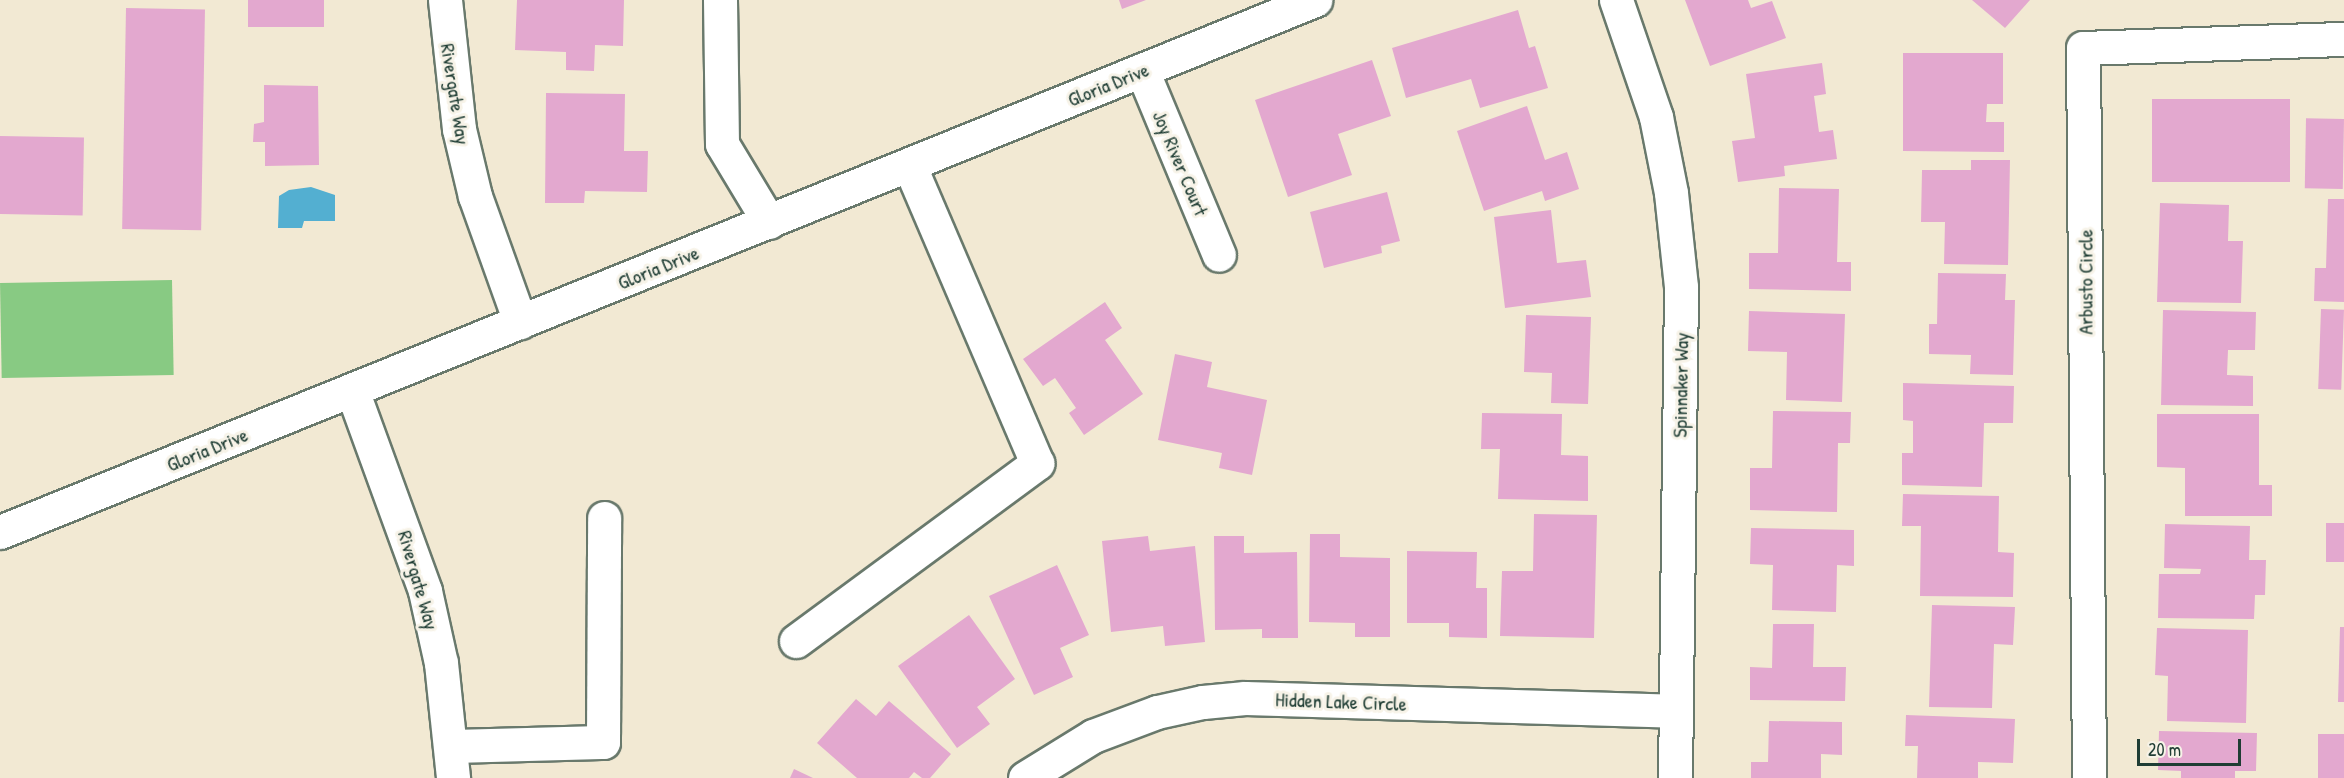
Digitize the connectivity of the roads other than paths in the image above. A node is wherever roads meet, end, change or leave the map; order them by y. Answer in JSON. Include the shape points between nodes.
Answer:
{"nodes":[{"id":1,"x":445,"y":0,"type":"edge"},
{"id":2,"x":720,"y":0,"type":"edge"},
{"id":3,"x":1315,"y":0,"type":"edge"},
{"id":4,"x":1616,"y":0,"type":"edge"},
{"id":5,"x":2344,"y":39,"type":"edge"},
{"id":6,"x":1142,"y":70,"type":"junction"},
{"id":7,"x":909,"y":165,"type":"junction"},
{"id":8,"x":769,"y":222,"type":"junction"},
{"id":9,"x":1219,"y":255,"type":"dead end"},
{"id":10,"x":520,"y":322,"type":"junction"},
{"id":11,"x":352,"y":390,"type":"junction"},
{"id":12,"x":604,"y":518,"type":"dead end"},
{"id":13,"x":0,"y":532,"type":"edge"},
{"id":14,"x":796,"y":641,"type":"dead end"},
{"id":15,"x":1674,"y":711,"type":"junction"},
{"id":16,"x":451,"y":746,"type":"junction"},
{"id":17,"x":453,"y":778,"type":"edge"},
{"id":18,"x":1025,"y":778,"type":"edge"},
{"id":19,"x":1675,"y":778,"type":"edge"},
{"id":20,"x":2089,"y":778,"type":"edge"}],
"edges":[{"from":1,"to":10,"type":"street","name":"Rivergate Way","via":[[459,129],[475,196]]},
{"from":2,"to":8,"type":"street","via":[[722,144]]},
{"from":3,"to":6,"type":"street","name":"Gloria Drive"},
{"from":4,"to":15,"type":"street","name":"Spinnaker Way","via":[[1656,117],[1671,193],[1681,287]]},
{"from":5,"to":20,"type":"street","name":"Arbusto Circle","via":[[2083,48]]},
{"from":6,"to":7,"type":"street","name":"Gloria Drive"},
{"from":6,"to":9,"type":"street","name":"Joy River Court"},
{"from":7,"to":8,"type":"street","name":"Gloria Drive"},
{"from":7,"to":14,"type":"street","via":[[1037,463]]},
{"from":8,"to":10,"type":"street","name":"Gloria Drive"},
{"from":10,"to":11,"type":"street","name":"Gloria Drive"},
{"from":11,"to":13,"type":"street","name":"Gloria Drive"},
{"from":11,"to":16,"type":"street","name":"Rivergate Way","via":[[424,591],[441,663]]},
{"from":12,"to":16,"type":"street","via":[[603,742]]},
{"from":15,"to":18,"type":"street","name":"Hidden Lake Circle","via":[[1245,698],[1203,702],[1157,712],[1093,736]]},
{"from":15,"to":19,"type":"street","name":"Spinnaker Way"},
{"from":16,"to":17,"type":"street","name":"Rivergate Way"}]}
